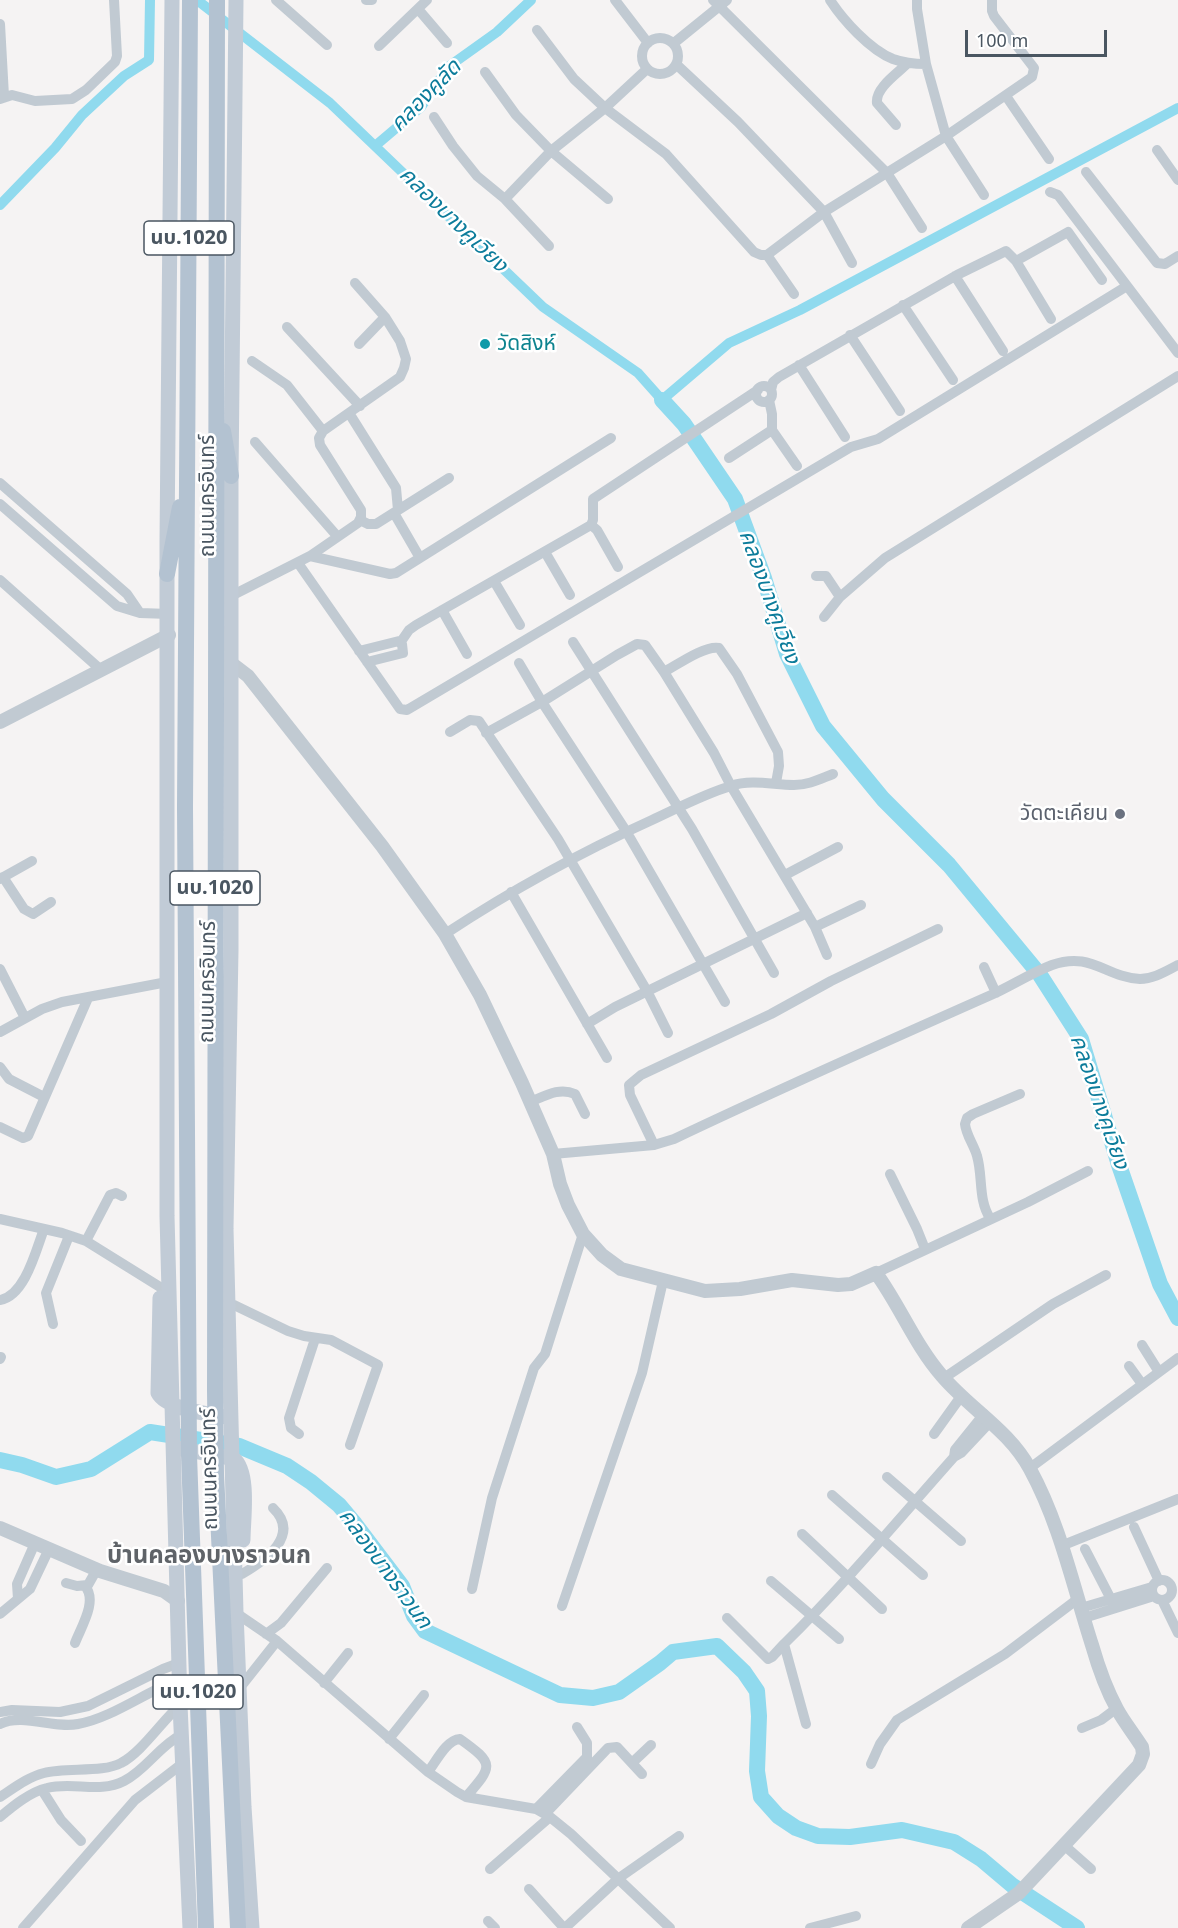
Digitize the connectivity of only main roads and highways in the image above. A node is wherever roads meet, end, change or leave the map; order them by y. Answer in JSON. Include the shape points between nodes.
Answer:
{"nodes":[{"id":1,"x":172,"y":0,"type":"edge"},
{"id":2,"x":217,"y":0,"type":"edge"},
{"id":3,"x":236,"y":0,"type":"edge"},
{"id":4,"x":190,"y":6,"type":"edge"},
{"id":5,"x":215,"y":385,"type":"junction"},
{"id":6,"x":188,"y":464,"type":"junction"},
{"id":7,"x":231,"y":476,"type":"junction"},
{"id":8,"x":168,"y":574,"type":"junction"},
{"id":9,"x":167,"y":1216,"type":"junction"},
{"id":10,"x":225,"y":1229,"type":"junction"},
{"id":11,"x":223,"y":1390,"type":"junction"},
{"id":12,"x":181,"y":1456,"type":"junction"},
{"id":13,"x":224,"y":1475,"type":"junction"},
{"id":14,"x":178,"y":1593,"type":"junction"},
{"id":15,"x":236,"y":1611,"type":"junction"},
{"id":16,"x":190,"y":1928,"type":"edge"},
{"id":17,"x":206,"y":1928,"type":"edge"},
{"id":18,"x":238,"y":1928,"type":"edge"},
{"id":19,"x":252,"y":1928,"type":"edge"}],
"edges":[{"from":1,"to":8,"type":"main road","name":"ถนนนครอินทร์","number":"นบ.1020"},
{"from":2,"to":5,"type":"main road","name":"ถนนนครอินทร์","number":"นบ.1020"},
{"from":3,"to":7,"type":"main road","name":"ถนนนครอินทร์","number":"นบ.1020"},
{"from":4,"to":6,"type":"main road","name":"ถนนนครอินทร์","number":"นบ.1020"},
{"from":5,"to":7,"type":"main road"},
{"from":5,"to":11,"type":"main road","name":"ถนนนครอินทร์","number":"นบ.1020"},
{"from":6,"to":8,"type":"main road"},
{"from":6,"to":12,"type":"main road","name":"ถนนนครอินทร์","number":"นบ.1020","via":[[185,807],[189,1394]]},
{"from":7,"to":10,"type":"main road","name":"ถนนนครอินทร์","number":"นบ.1020","via":[[231,938]]},
{"from":8,"to":9,"type":"main road","name":"ถนนนครอินทร์","number":"นบ.1020"},
{"from":9,"to":10,"type":"main road","via":[[160,1287],[158,1393],[170,1405],[225,1417],[236,1411],[237,1318]]},
{"from":9,"to":12,"type":"main road","name":"ถนนนครอินทร์","number":"นบ.1020","via":[[172,1396]]},
{"from":10,"to":11,"type":"main road","name":"ถนนนครอินทร์","number":"นบ.1020"},
{"from":11,"to":13,"type":"main road","name":"ถนนนครอินทร์","number":"นบ.1020"},
{"from":12,"to":14,"type":"main road","name":"ถนนนครอินทร์","number":"นบ.1020"},
{"from":12,"to":17,"type":"main road","name":"ถนนนครอินทร์","number":"นบ.1020"},
{"from":13,"to":15,"type":"main road","name":"ถนนนครอินทร์","number":"นบ.1020"},
{"from":13,"to":18,"type":"main road","name":"ถนนนครอินทร์","number":"นบ.1020"},
{"from":14,"to":15,"type":"main road","via":[[171,1568],[165,1471],[166,1453],[174,1447],[234,1459],[240,1464],[244,1487],[242,1574]]},
{"from":14,"to":16,"type":"main road","name":"ถนนนครอินทร์","number":"นบ.1020"},
{"from":15,"to":19,"type":"main road","name":"ถนนนครอินทร์","number":"นบ.1020"}]}
